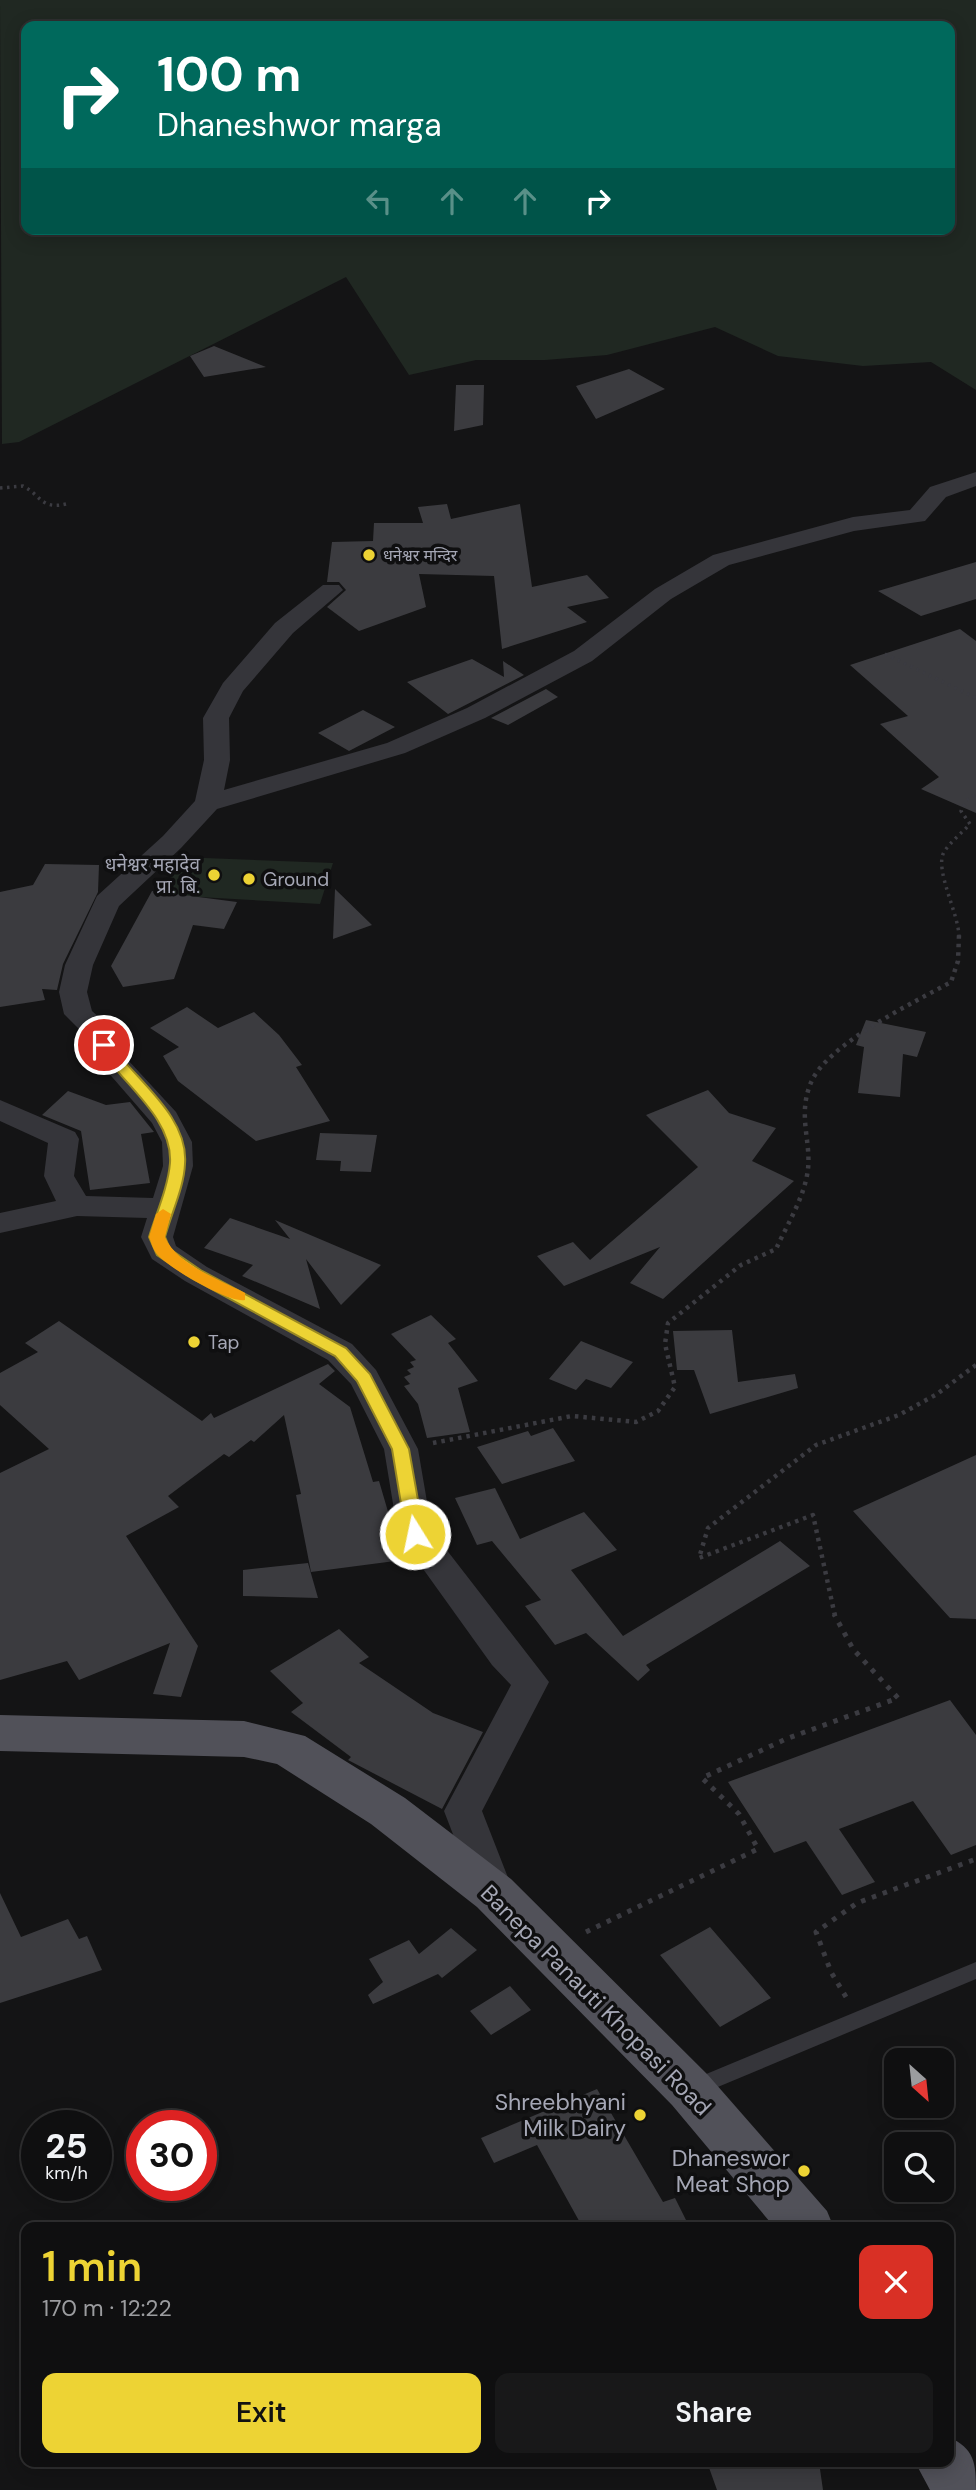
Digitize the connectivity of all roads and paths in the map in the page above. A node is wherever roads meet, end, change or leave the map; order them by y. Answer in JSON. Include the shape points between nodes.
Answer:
{"nodes":[{"id":1,"x":976,"y":479,"type":"edge"},
{"id":2,"x":0,"y":488,"type":"edge"},
{"id":3,"x":66,"y":504,"type":"dead end"},
{"id":4,"x":331,"y":590,"type":"dead end"},
{"id":5,"x":885,"y":654,"type":"dead end"},
{"id":6,"x":976,"y":698,"type":"edge"},
{"id":7,"x":976,"y":794,"type":"edge"},
{"id":8,"x":208,"y":803,"type":"junction"},
{"id":9,"x":0,"y":1109,"type":"edge"},
{"id":10,"x":77,"y":1206,"type":"junction"},
{"id":11,"x":165,"y":1208,"type":"junction"},
{"id":12,"x":0,"y":1223,"type":"edge"},
{"id":13,"x":976,"y":1366,"type":"edge"},
{"id":14,"x":401,"y":1449,"type":"junction"},
{"id":15,"x":0,"y":1733,"type":"edge"},
{"id":16,"x":976,"y":1859,"type":"edge"},
{"id":17,"x":494,"y":1893,"type":"junction"},
{"id":18,"x":551,"y":1949,"type":"junction"},
{"id":19,"x":976,"y":1970,"type":"edge"},
{"id":20,"x":859,"y":2019,"type":"junction"},
{"id":21,"x":690,"y":2090,"type":"junction"},
{"id":22,"x":802,"y":2222,"type":"edge"},
{"id":23,"x":947,"y":2467,"type":"edge"},
{"id":24,"x":963,"y":2490,"type":"edge"}],
"edges":[{"from":1,"to":8,"type":"street","via":[[938,492],[917,516],[853,524],[721,560],[672,588],[583,656],[476,713],[396,748]]},
{"from":2,"to":3,"type":"path","via":[[25,484],[40,502]]},
{"from":4,"to":8,"type":"street","via":[[284,628],[232,688],[216,718],[217,760]]},
{"from":5,"to":6,"type":"path"},
{"from":7,"to":14,"type":"path","via":[[961,811],[970,824],[944,852],[940,863],[959,925],[958,961],[951,982],[864,1029],[810,1083],[803,1125],[808,1169],[776,1249],[741,1265],[668,1323],[666,1343],[675,1387],[658,1410],[636,1422],[572,1416]]},
{"from":8,"to":11,"type":"street","via":[[107,902],[79,965],[73,992],[78,1014],[165,1119],[177,1142],[178,1166]]},
{"from":9,"to":10,"type":"street","via":[[64,1139],[58,1164],[61,1190]]},
{"from":10,"to":11,"type":"street"},
{"from":10,"to":12,"type":"street"},
{"from":11,"to":14,"type":"street","via":[[157,1237],[163,1252],[340,1352],[364,1378]]},
{"from":13,"to":18,"type":"path","via":[[899,1415],[816,1445],[708,1528],[699,1558],[813,1515],[841,1630],[874,1675],[898,1698],[786,1739],[702,1778],[739,1814],[758,1849]]},
{"from":14,"to":17,"type":"street","via":[[415,1534],[505,1655],[531,1682],[463,1811]]},
{"from":15,"to":17,"type":"main road","name":"Banepa Panauti Khopasi Road","via":[[244,1739],[289,1749],[388,1811]]},
{"from":16,"to":20,"type":"path","via":[[857,1903],[817,1932],[831,1972]]},
{"from":17,"to":18,"type":"main road","name":"Banepa Panauti Khopasi Road"},
{"from":18,"to":21,"type":"main road","name":"Banepa Panauti Khopasi Road"},
{"from":19,"to":20,"type":"lane"},
{"from":20,"to":21,"type":"lane"},
{"from":21,"to":22,"type":"main road","name":"Banepa Panauti Khopasi Road"},
{"from":23,"to":24,"type":"main road"}]}
